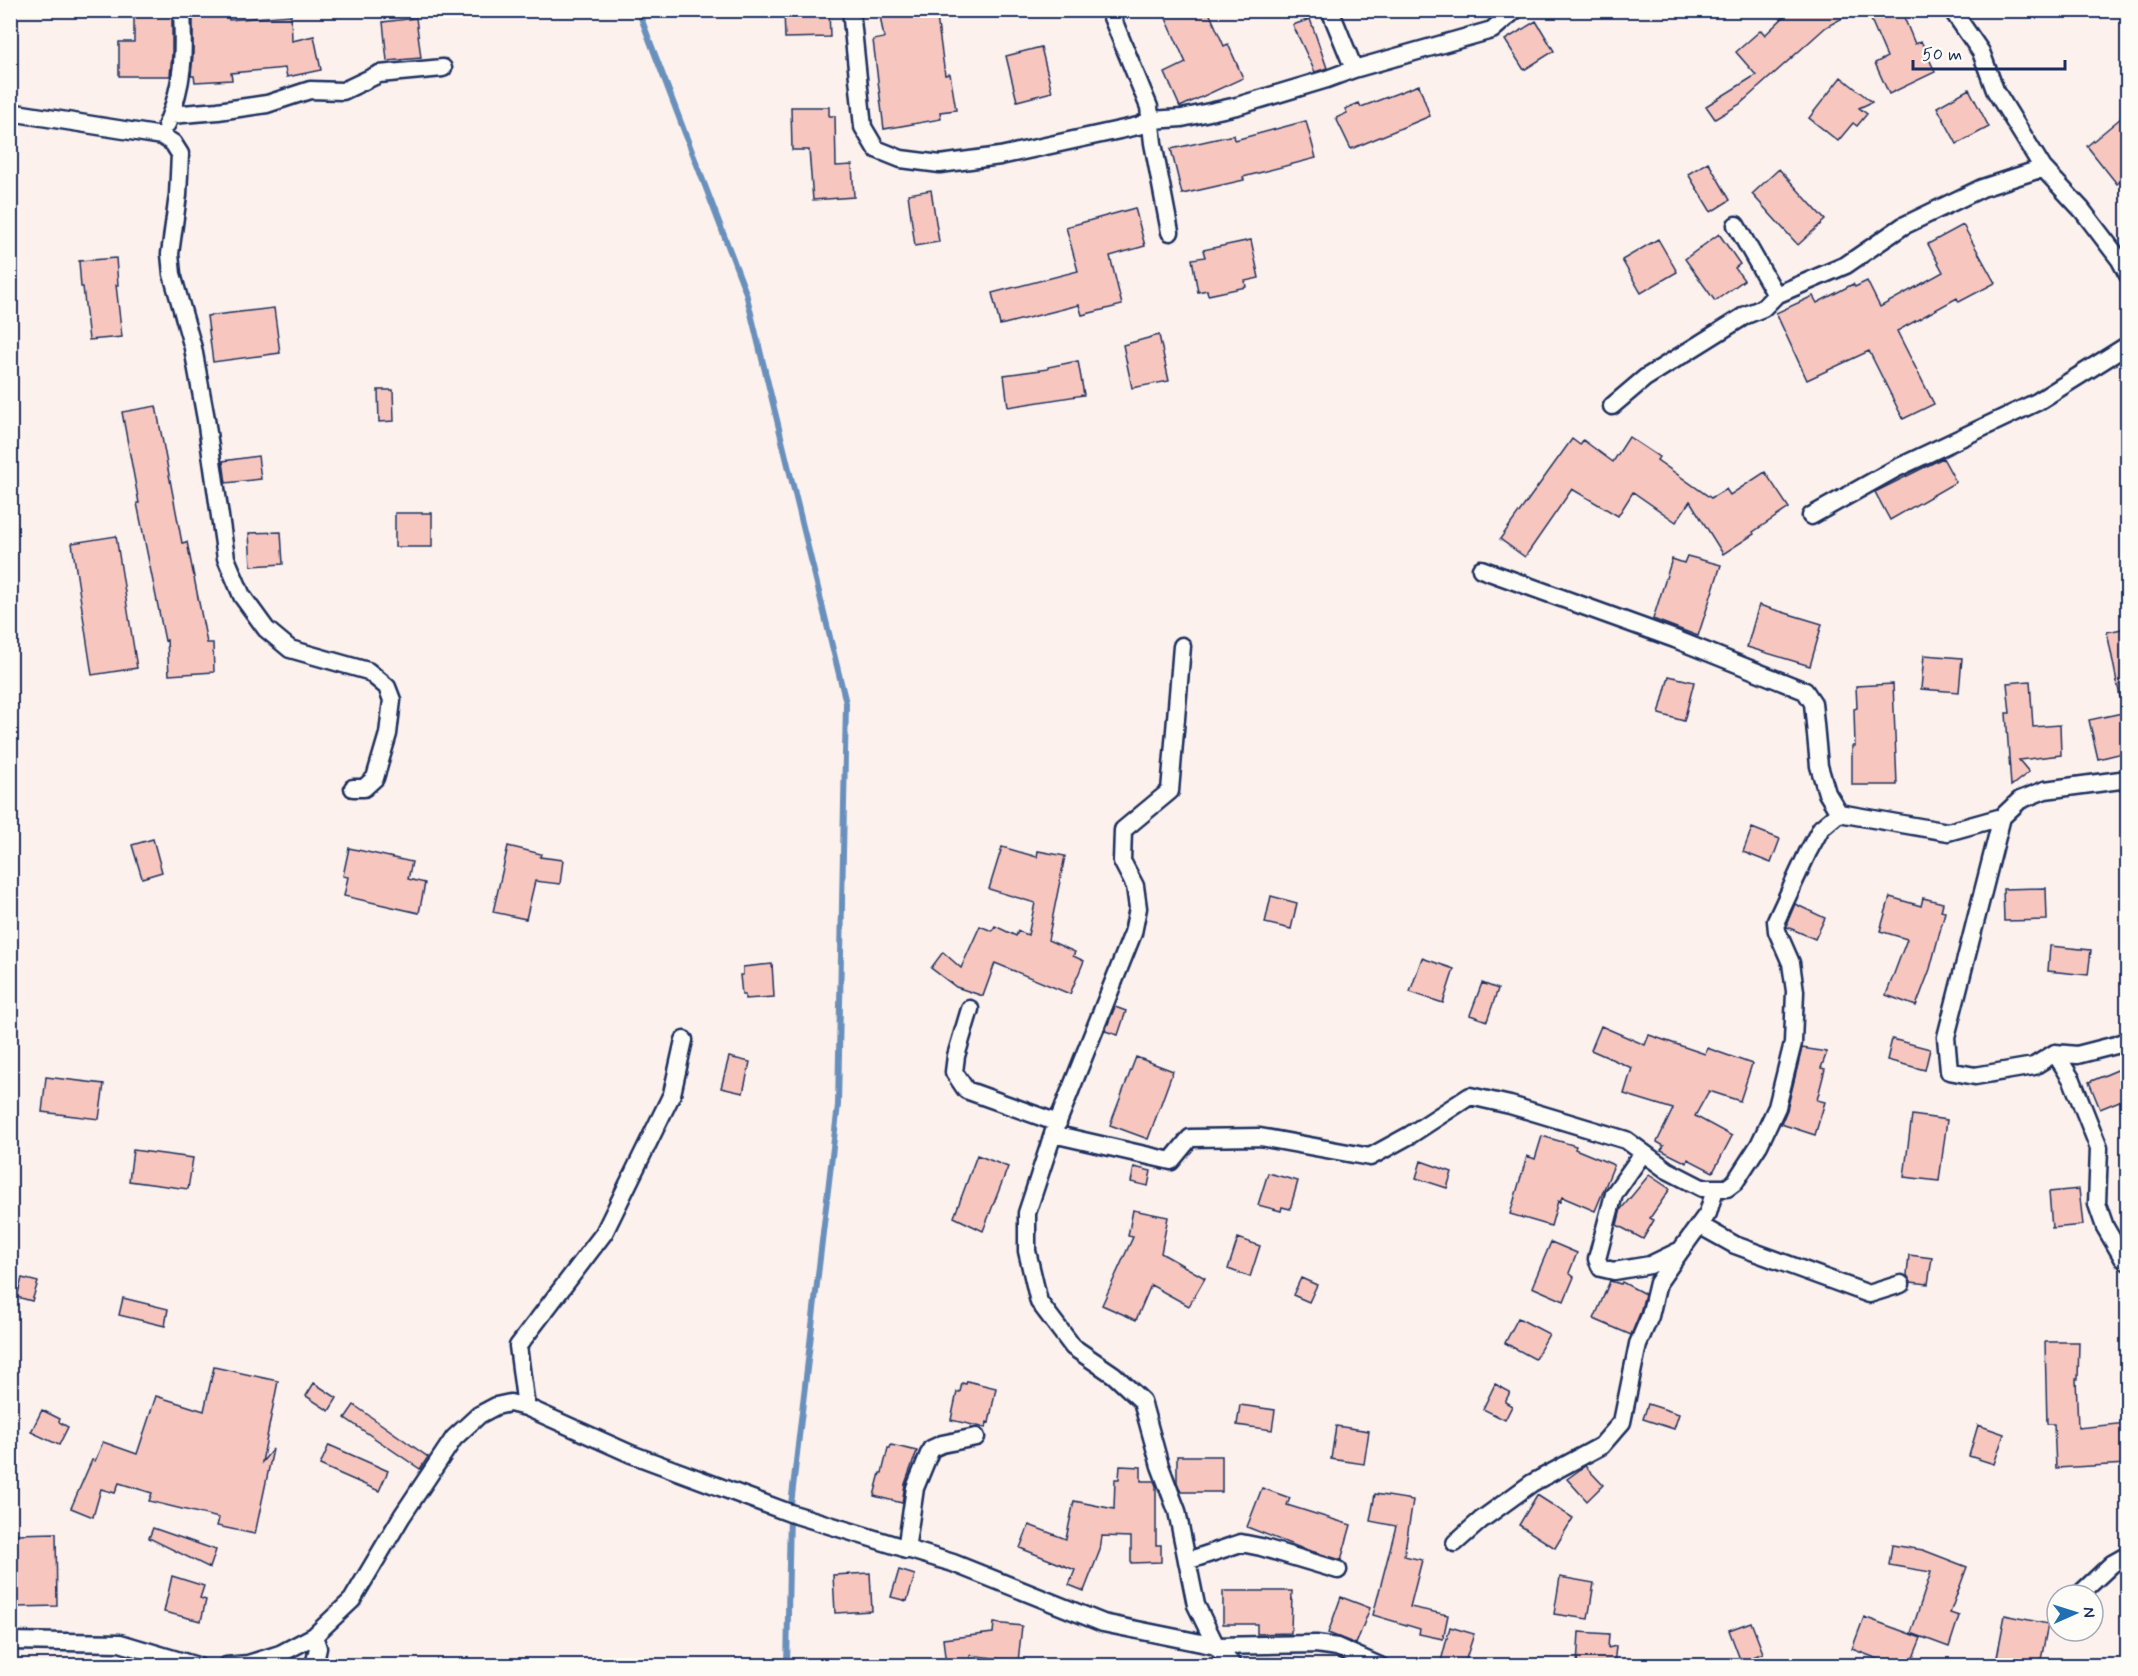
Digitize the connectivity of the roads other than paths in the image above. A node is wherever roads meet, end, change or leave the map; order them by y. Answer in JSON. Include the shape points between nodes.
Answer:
{"nodes":[{"id":1,"x":182,"y":10,"type":"edge"},
{"id":2,"x":851,"y":10,"type":"edge"},
{"id":3,"x":1109,"y":10,"type":"edge"},
{"id":4,"x":1330,"y":10,"type":"edge"},
{"id":5,"x":1515,"y":10,"type":"edge"},
{"id":6,"x":1952,"y":10,"type":"edge"},
{"id":7,"x":442,"y":68,"type":"dead end"},
{"id":8,"x":1354,"y":69,"type":"junction"},
{"id":9,"x":10,"y":112,"type":"edge"},
{"id":10,"x":171,"y":115,"type":"junction"},
{"id":11,"x":1150,"y":120,"type":"junction"},
{"id":12,"x":162,"y":136,"type":"junction"},
{"id":13,"x":2043,"y":168,"type":"junction"},
{"id":14,"x":1736,"y":225,"type":"dead end"},
{"id":15,"x":1170,"y":232,"type":"dead end"},
{"id":16,"x":2127,"y":275,"type":"edge"},
{"id":17,"x":1776,"y":295,"type":"junction"},
{"id":18,"x":2127,"y":345,"type":"edge"},
{"id":19,"x":1612,"y":406,"type":"dead end"},
{"id":20,"x":1811,"y":516,"type":"dead end"},
{"id":21,"x":1481,"y":569,"type":"dead end"},
{"id":22,"x":1182,"y":646,"type":"dead end"},
{"id":23,"x":2127,"y":779,"type":"edge"},
{"id":24,"x":353,"y":788,"type":"dead end"},
{"id":25,"x":1839,"y":813,"type":"junction"},
{"id":26,"x":2002,"y":817,"type":"junction"},
{"id":27,"x":970,"y":1009,"type":"dead end"},
{"id":28,"x":684,"y":1040,"type":"dead end"},
{"id":29,"x":2127,"y":1040,"type":"edge"},
{"id":30,"x":2055,"y":1053,"type":"junction"},
{"id":31,"x":1056,"y":1128,"type":"junction"},
{"id":32,"x":1644,"y":1153,"type":"junction"},
{"id":33,"x":1715,"y":1189,"type":"junction"},
{"id":34,"x":1699,"y":1226,"type":"junction"},
{"id":35,"x":1681,"y":1250,"type":"junction"},
{"id":36,"x":2127,"y":1262,"type":"edge"},
{"id":37,"x":1901,"y":1284,"type":"dead end"},
{"id":38,"x":526,"y":1407,"type":"junction"},
{"id":39,"x":976,"y":1437,"type":"dead end"},
{"id":40,"x":1455,"y":1543,"type":"dead end"},
{"id":41,"x":906,"y":1550,"type":"junction"},
{"id":42,"x":2127,"y":1555,"type":"edge"},
{"id":43,"x":1187,"y":1561,"type":"junction"},
{"id":44,"x":1338,"y":1570,"type":"dead end"},
{"id":45,"x":2092,"y":1583,"type":"edge"},
{"id":46,"x":315,"y":1636,"type":"junction"},
{"id":47,"x":10,"y":1641,"type":"edge"},
{"id":48,"x":1216,"y":1646,"type":"junction"},
{"id":49,"x":197,"y":1665,"type":"edge"},
{"id":50,"x":226,"y":1665,"type":"edge"},
{"id":51,"x":314,"y":1665,"type":"edge"},
{"id":52,"x":1233,"y":1665,"type":"edge"},
{"id":53,"x":1380,"y":1665,"type":"edge"}],
"edges":[{"from":1,"to":10,"type":"street","via":[[184,62]]},
{"from":2,"to":11,"type":"street","via":[[863,127],[876,149],[901,159],[940,164],[1000,156],[1138,126]]},
{"from":3,"to":11,"type":"street","via":[[1149,107]]},
{"from":4,"to":8,"type":"street"},
{"from":5,"to":8,"type":"street","via":[[1492,30]]},
{"from":6,"to":13,"type":"street","via":[[1981,52],[1995,90]]},
{"from":7,"to":10,"type":"street","via":[[379,74],[343,91],[310,90],[267,104]]},
{"from":8,"to":11,"type":"street","via":[[1237,106],[1182,118]]},
{"from":9,"to":12,"type":"street"},
{"from":10,"to":12,"type":"street"},
{"from":11,"to":15,"type":"street"},
{"from":12,"to":24,"type":"street","via":[[173,142],[180,154],[170,254],[172,274],[193,348],[225,558],[242,596],[266,629],[290,649],[368,671],[387,687],[392,700],[388,734],[375,778],[364,788]]},
{"from":13,"to":16,"type":"street","via":[[2082,210]]},
{"from":13,"to":17,"type":"street","via":[[1982,188],[1903,226],[1846,265]]},
{"from":14,"to":17,"type":"street"},
{"from":17,"to":19,"type":"street","via":[[1763,308],[1645,378]]},
{"from":18,"to":20,"type":"street","via":[[2037,402],[1895,469]]},
{"from":21,"to":25,"type":"street","via":[[1676,639],[1805,691],[1813,703],[1824,784]]},
{"from":22,"to":31,"type":"street","via":[[1170,792],[1123,830],[1122,861],[1135,886],[1138,908],[1133,933]]},
{"from":23,"to":26,"type":"street","via":[[2045,790],[2020,800]]},
{"from":25,"to":26,"type":"street","via":[[1948,832]]},
{"from":25,"to":33,"type":"street","via":[[1821,828],[1776,921],[1791,963],[1795,991],[1793,1043],[1777,1107],[1735,1182],[1727,1188]]},
{"from":26,"to":30,"type":"street","via":[[1946,1037],[1949,1071],[1975,1076],[2034,1066]]},
{"from":27,"to":31,"type":"street","via":[[954,1072],[966,1090]]},
{"from":28,"to":38,"type":"street","via":[[672,1094],[604,1233],[518,1346]]},
{"from":29,"to":30,"type":"street","via":[[2077,1055]]},
{"from":30,"to":36,"type":"street","via":[[2072,1080],[2099,1148],[2097,1204],[2105,1227]]},
{"from":31,"to":32,"type":"street","via":[[1171,1161],[1190,1138],[1260,1137],[1370,1157],[1470,1096],[1626,1140]]},
{"from":31,"to":43,"type":"street","via":[[1027,1213],[1027,1251],[1039,1302],[1072,1347],[1114,1375],[1142,1401],[1177,1511]]},
{"from":32,"to":33,"type":"street","via":[[1702,1188]]},
{"from":32,"to":35,"type":"street","via":[[1614,1194],[1597,1259],[1601,1268],[1614,1271],[1650,1265]]},
{"from":33,"to":34,"type":"street","via":[[1708,1213]]},
{"from":34,"to":35,"type":"street"},
{"from":34,"to":37,"type":"street","via":[[1735,1245],[1869,1294]]},
{"from":35,"to":40,"type":"street","via":[[1658,1283],[1638,1344],[1622,1422],[1601,1446],[1532,1483]]},
{"from":38,"to":41,"type":"street","via":[[631,1454],[790,1513]]},
{"from":38,"to":46,"type":"street","via":[[510,1403],[496,1406],[479,1415],[454,1438],[352,1600]]},
{"from":39,"to":41,"type":"street","via":[[931,1449],[915,1488]]},
{"from":41,"to":48,"type":"street","via":[[953,1563],[1103,1623]]},
{"from":42,"to":45,"type":"street"},
{"from":43,"to":44,"type":"street","via":[[1241,1544]]},
{"from":43,"to":48,"type":"street","via":[[1196,1605]]},
{"from":46,"to":50,"type":"street","via":[[280,1654],[248,1664]]},
{"from":46,"to":51,"type":"street","via":[[318,1648]]},
{"from":47,"to":49,"type":"street","via":[[120,1643]]},
{"from":48,"to":52,"type":"street"},
{"from":48,"to":53,"type":"street","via":[[1316,1644],[1337,1647]]}]}
